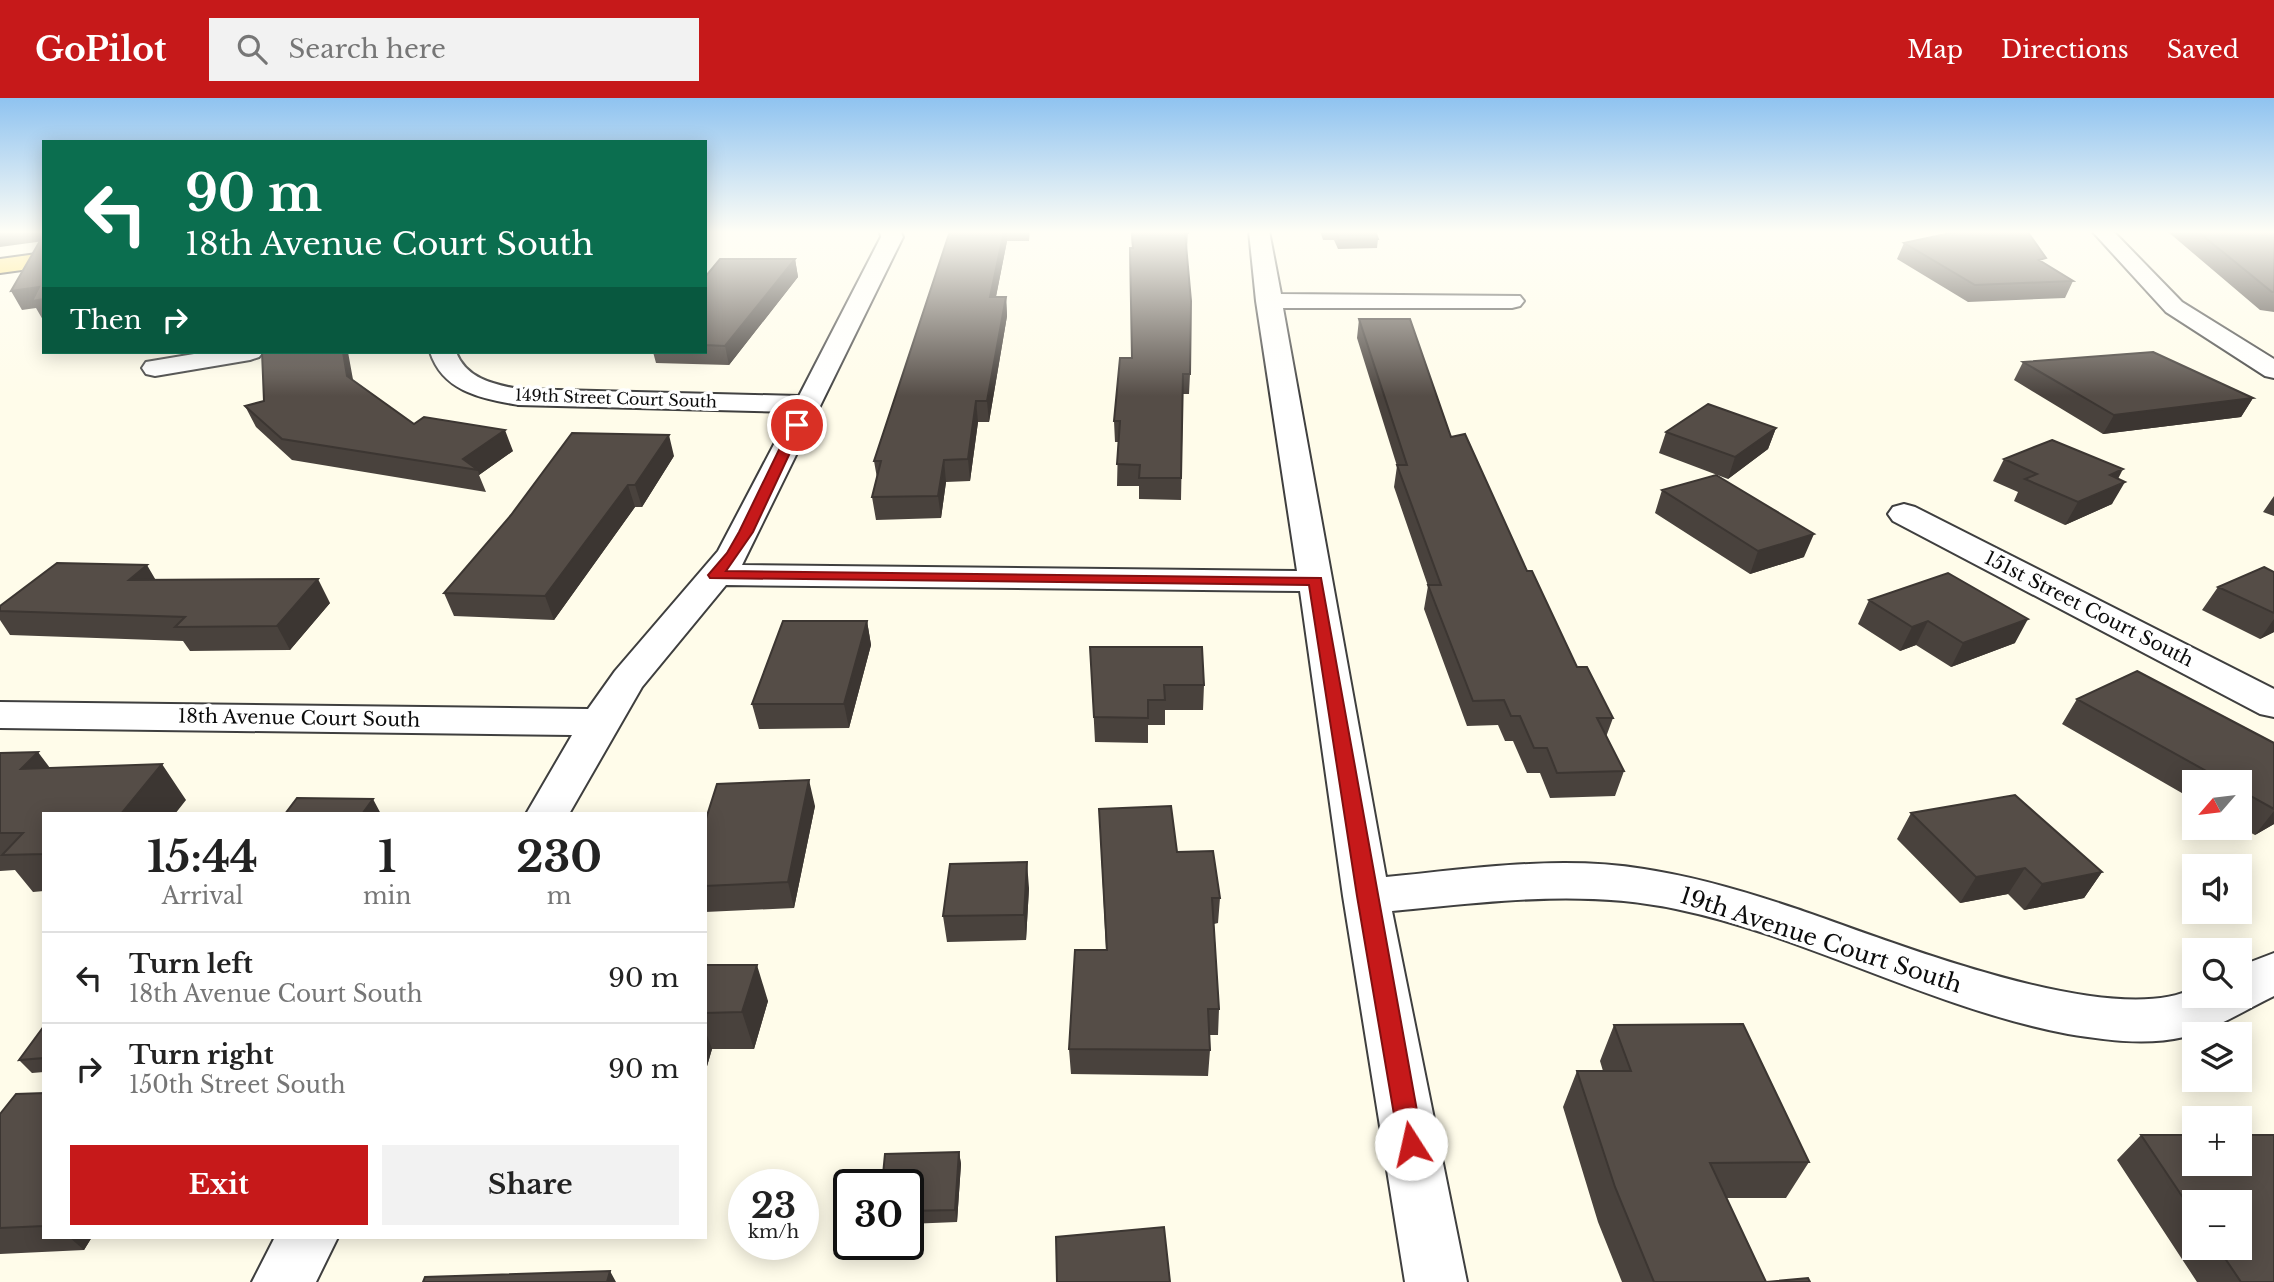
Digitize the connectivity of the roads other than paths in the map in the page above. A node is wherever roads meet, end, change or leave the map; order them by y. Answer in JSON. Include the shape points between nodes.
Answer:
{"nodes":[{"id":1,"x":867,"y":286,"type":"edge"},
{"id":2,"x":1266,"y":286,"type":"edge"},
{"id":3,"x":2154,"y":286,"type":"edge"},
{"id":4,"x":1268,"y":301,"type":"junction"},
{"id":5,"x":1512,"y":301,"type":"dead end"},
{"id":6,"x":238,"y":354,"type":"edge"},
{"id":7,"x":444,"y":354,"type":"edge"},
{"id":8,"x":155,"y":368,"type":"dead end"},
{"id":9,"x":2274,"y":370,"type":"edge"},
{"id":10,"x":807,"y":404,"type":"junction"},
{"id":11,"x":1904,"y":514,"type":"dead end"},
{"id":12,"x":715,"y":575,"type":"junction"},
{"id":13,"x":1316,"y":581,"type":"junction"},
{"id":14,"x":2274,"y":705,"type":"edge"},
{"id":15,"x":0,"y":715,"type":"edge"},
{"id":16,"x":599,"y":722,"type":"junction"},
{"id":17,"x":548,"y":812,"type":"edge"},
{"id":18,"x":1366,"y":896,"type":"junction"},
{"id":19,"x":2274,"y":973,"type":"edge"},
{"id":20,"x":2252,"y":983,"type":"edge"},
{"id":21,"x":2202,"y":1008,"type":"edge"},
{"id":22,"x":307,"y":1239,"type":"edge"},
{"id":23,"x":283,"y":1282,"type":"edge"},
{"id":24,"x":1436,"y":1282,"type":"edge"}],
"edges":[{"from":1,"to":10,"type":"street"},
{"from":2,"to":4,"type":"street"},
{"from":3,"to":9,"type":"street","via":[[2174,307]]},
{"from":4,"to":5,"type":"street"},
{"from":4,"to":13,"type":"street"},
{"from":6,"to":8,"type":"street"},
{"from":7,"to":10,"type":"street","name":"149th Street Court South","via":[[457,376],[518,397]]},
{"from":10,"to":12,"type":"street","via":[[746,532]]},
{"from":11,"to":14,"type":"street","name":"151st Street Court South"},
{"from":12,"to":13,"type":"street"},
{"from":12,"to":16,"type":"street","via":[[660,637]]},
{"from":13,"to":18,"type":"street"},
{"from":15,"to":16,"type":"street","name":"18th Avenue Court South"},
{"from":16,"to":17,"type":"street"},
{"from":18,"to":21,"type":"street","name":"19th Avenue Court South","via":[[1499,884],[1601,882],[1676,891],[1996,997],[2131,1021],[2185,1016]]},
{"from":18,"to":24,"type":"street"},
{"from":19,"to":20,"type":"street"},
{"from":22,"to":23,"type":"street"}]}
